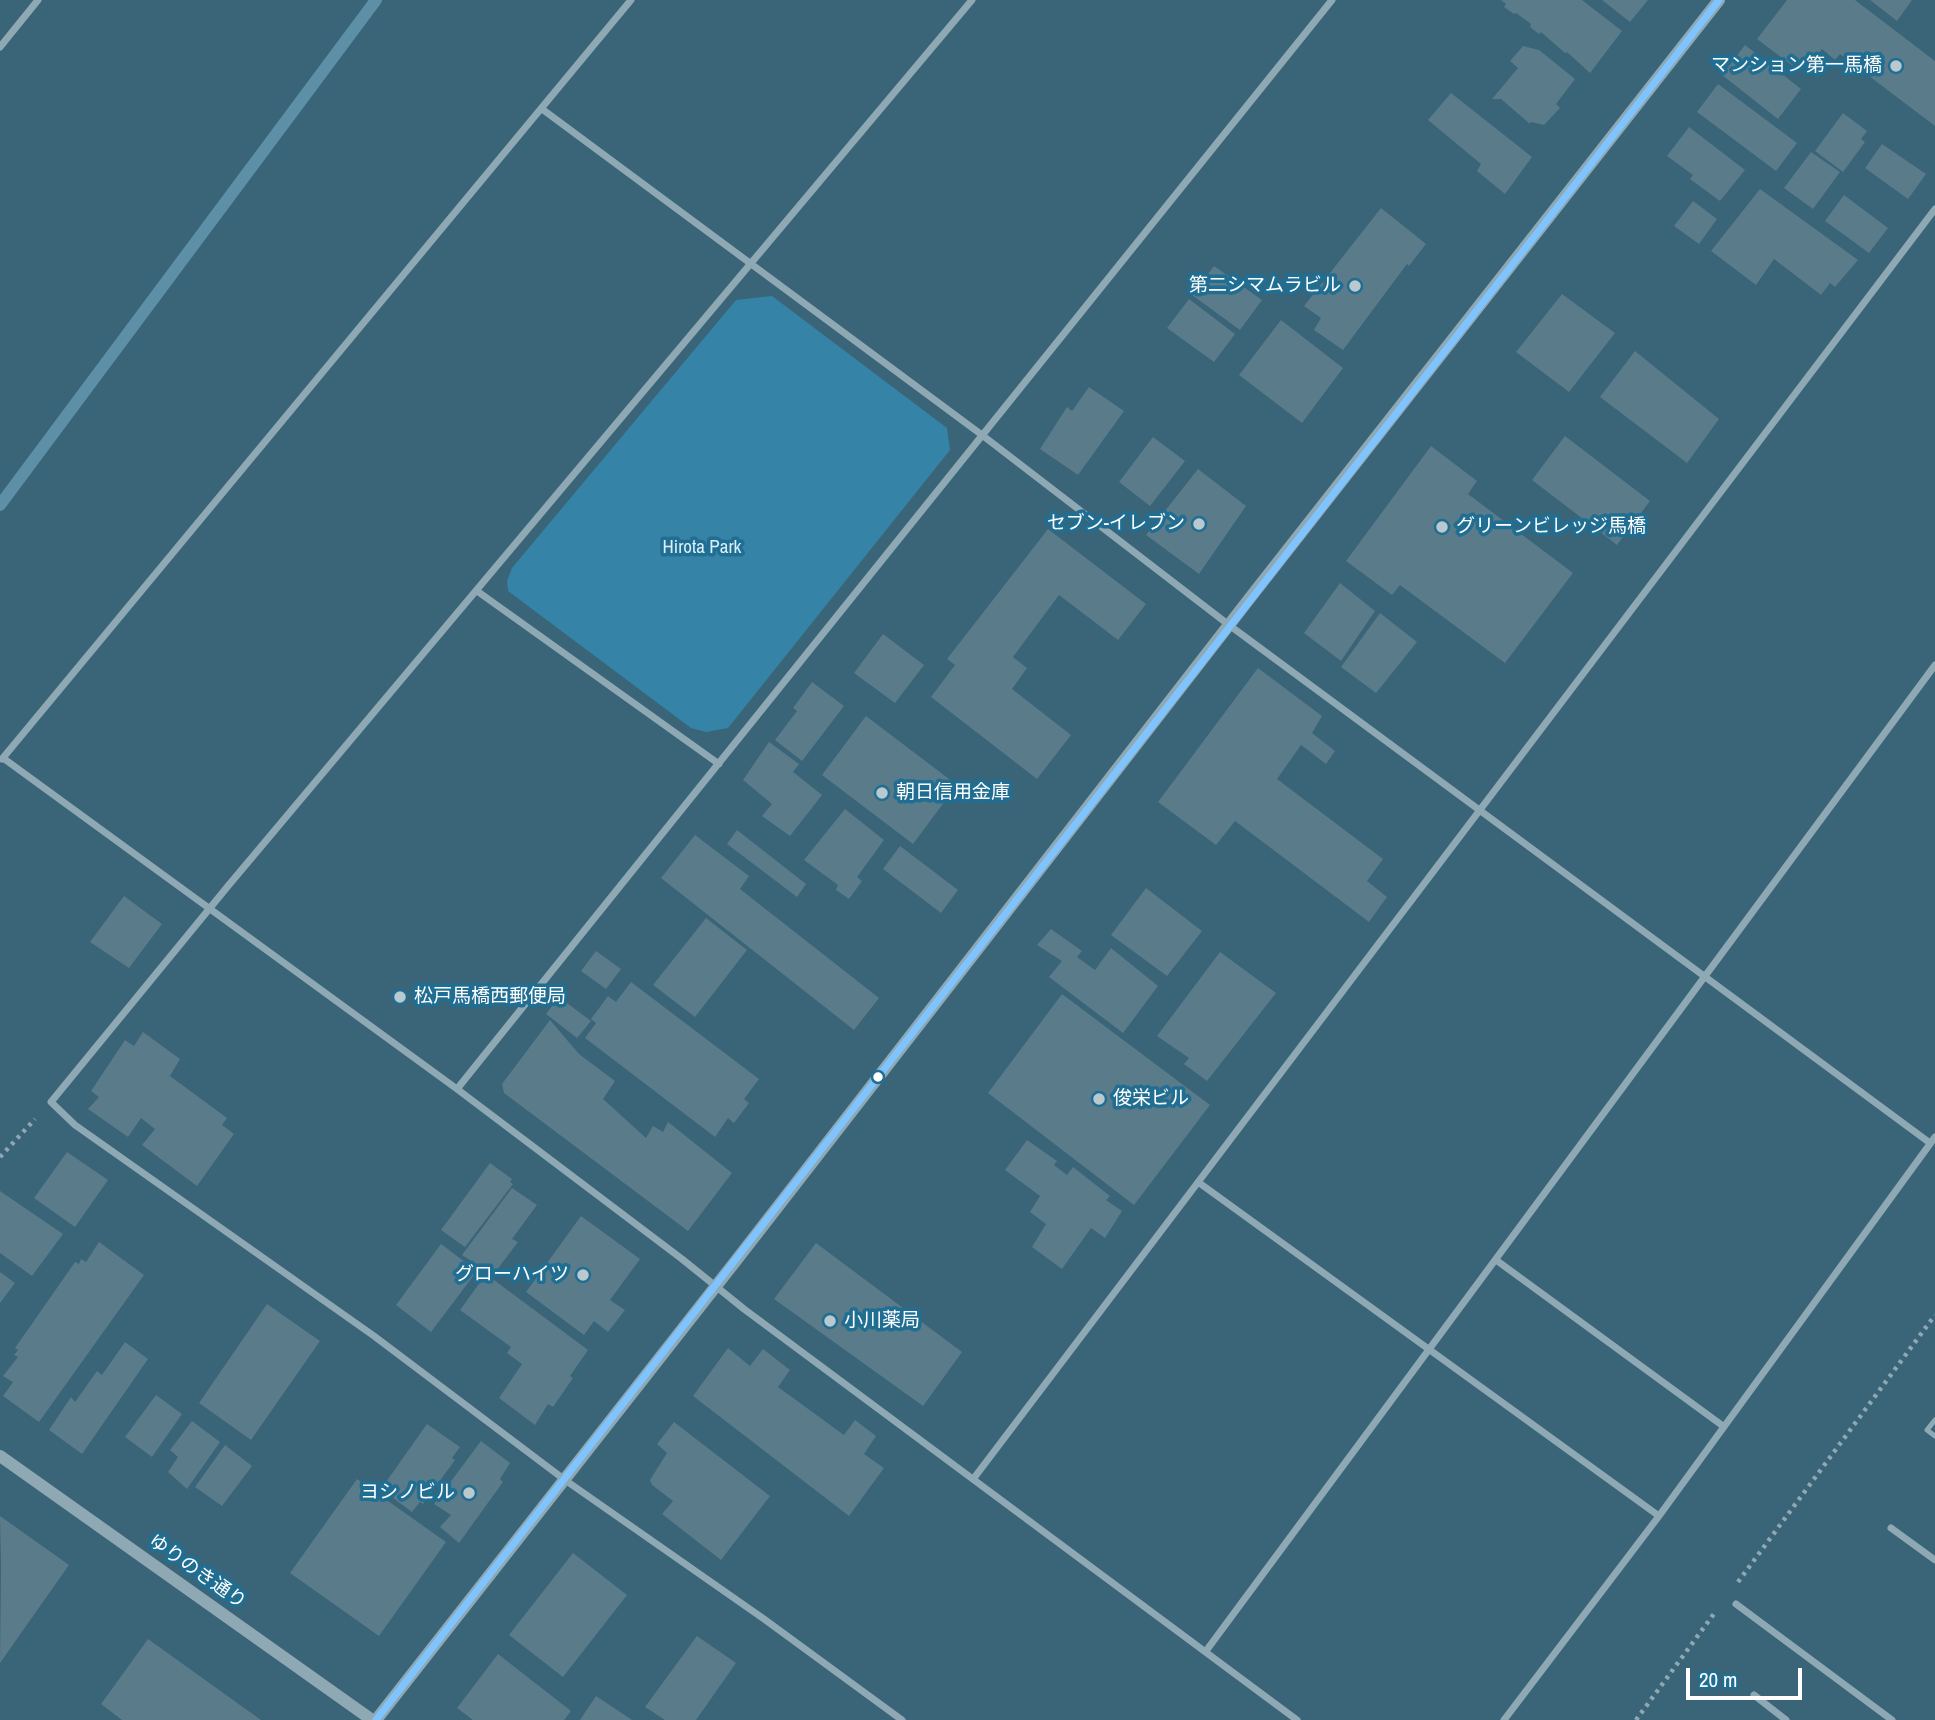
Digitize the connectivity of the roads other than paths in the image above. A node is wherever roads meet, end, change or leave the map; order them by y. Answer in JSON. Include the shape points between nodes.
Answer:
{"nodes":[{"id":1,"x":38,"y":0,"type":"edge"},
{"id":2,"x":631,"y":0,"type":"edge"},
{"id":3,"x":972,"y":0,"type":"edge"},
{"id":4,"x":1332,"y":0,"type":"edge"},
{"id":5,"x":1719,"y":0,"type":"edge"},
{"id":6,"x":0,"y":47,"type":"edge"},
{"id":7,"x":542,"y":109,"type":"junction"},
{"id":8,"x":1935,"y":209,"type":"edge"},
{"id":9,"x":752,"y":263,"type":"junction"},
{"id":10,"x":982,"y":435,"type":"junction"},
{"id":11,"x":477,"y":590,"type":"junction"},
{"id":12,"x":1229,"y":625,"type":"junction"},
{"id":13,"x":1935,"y":665,"type":"edge"},
{"id":14,"x":2,"y":760,"type":"edge"},
{"id":15,"x":719,"y":764,"type":"junction"},
{"id":16,"x":1480,"y":810,"type":"junction"},
{"id":17,"x":209,"y":909,"type":"junction"},
{"id":18,"x":1705,"y":977,"type":"junction"},
{"id":19,"x":457,"y":1089,"type":"junction"},
{"id":20,"x":1933,"y":1140,"type":"edge"},
{"id":21,"x":1198,"y":1182,"type":"junction"},
{"id":22,"x":1496,"y":1260,"type":"junction"},
{"id":23,"x":716,"y":1287,"type":"junction"},
{"id":24,"x":1430,"y":1349,"type":"junction"},
{"id":25,"x":1935,"y":1420,"type":"edge"},
{"id":26,"x":1723,"y":1426,"type":"junction"},
{"id":27,"x":1935,"y":1436,"type":"edge"},
{"id":28,"x":0,"y":1456,"type":"edge"},
{"id":29,"x":974,"y":1478,"type":"junction"},
{"id":30,"x":565,"y":1480,"type":"junction"},
{"id":31,"x":1659,"y":1516,"type":"junction"},
{"id":32,"x":1891,"y":1528,"type":"dead end"},
{"id":33,"x":1935,"y":1560,"type":"edge"},
{"id":34,"x":1736,"y":1604,"type":"dead end"},
{"id":35,"x":1206,"y":1651,"type":"junction"},
{"id":36,"x":1754,"y":1695,"type":"dead end"},
{"id":37,"x":374,"y":1720,"type":"edge"},
{"id":38,"x":902,"y":1720,"type":"edge"},
{"id":39,"x":1297,"y":1720,"type":"edge"},
{"id":40,"x":1504,"y":1720,"type":"edge"},
{"id":41,"x":1786,"y":1720,"type":"edge"},
{"id":42,"x":1892,"y":1720,"type":"edge"}],
"edges":[{"from":1,"to":6,"type":"street"},
{"from":2,"to":7,"type":"street"},
{"from":3,"to":9,"type":"street"},
{"from":4,"to":10,"type":"street"},
{"from":5,"to":12,"type":"street"},
{"from":7,"to":9,"type":"street"},
{"from":7,"to":14,"type":"street"},
{"from":8,"to":16,"type":"street"},
{"from":9,"to":10,"type":"street"},
{"from":9,"to":11,"type":"street"},
{"from":10,"to":12,"type":"street"},
{"from":10,"to":15,"type":"street"},
{"from":11,"to":15,"type":"street"},
{"from":11,"to":17,"type":"street"},
{"from":12,"to":16,"type":"street"},
{"from":12,"to":23,"type":"street"},
{"from":13,"to":18,"type":"street"},
{"from":14,"to":17,"type":"street"},
{"from":15,"to":19,"type":"street"},
{"from":16,"to":18,"type":"street"},
{"from":16,"to":21,"type":"street"},
{"from":17,"to":19,"type":"street"},
{"from":17,"to":30,"type":"street","via":[[51,1102],[75,1125],[374,1336]]},
{"from":18,"to":20,"type":"street"},
{"from":18,"to":22,"type":"street"},
{"from":19,"to":23,"type":"street"},
{"from":20,"to":26,"type":"street"},
{"from":21,"to":24,"type":"street"},
{"from":21,"to":29,"type":"street"},
{"from":22,"to":24,"type":"street"},
{"from":22,"to":26,"type":"street"},
{"from":23,"to":29,"type":"street"},
{"from":23,"to":30,"type":"street"},
{"from":24,"to":31,"type":"street"},
{"from":24,"to":35,"type":"street"},
{"from":25,"to":27,"type":"lane","via":[[1927,1430]]},
{"from":26,"to":31,"type":"street"},
{"from":28,"to":37,"type":"street","name":"ゆりのき通り"},
{"from":29,"to":35,"type":"street"},
{"from":30,"to":37,"type":"street"},
{"from":30,"to":38,"type":"street"},
{"from":31,"to":40,"type":"street"},
{"from":32,"to":33,"type":"street"},
{"from":34,"to":42,"type":"street"},
{"from":35,"to":39,"type":"street"},
{"from":36,"to":41,"type":"street"}]}
